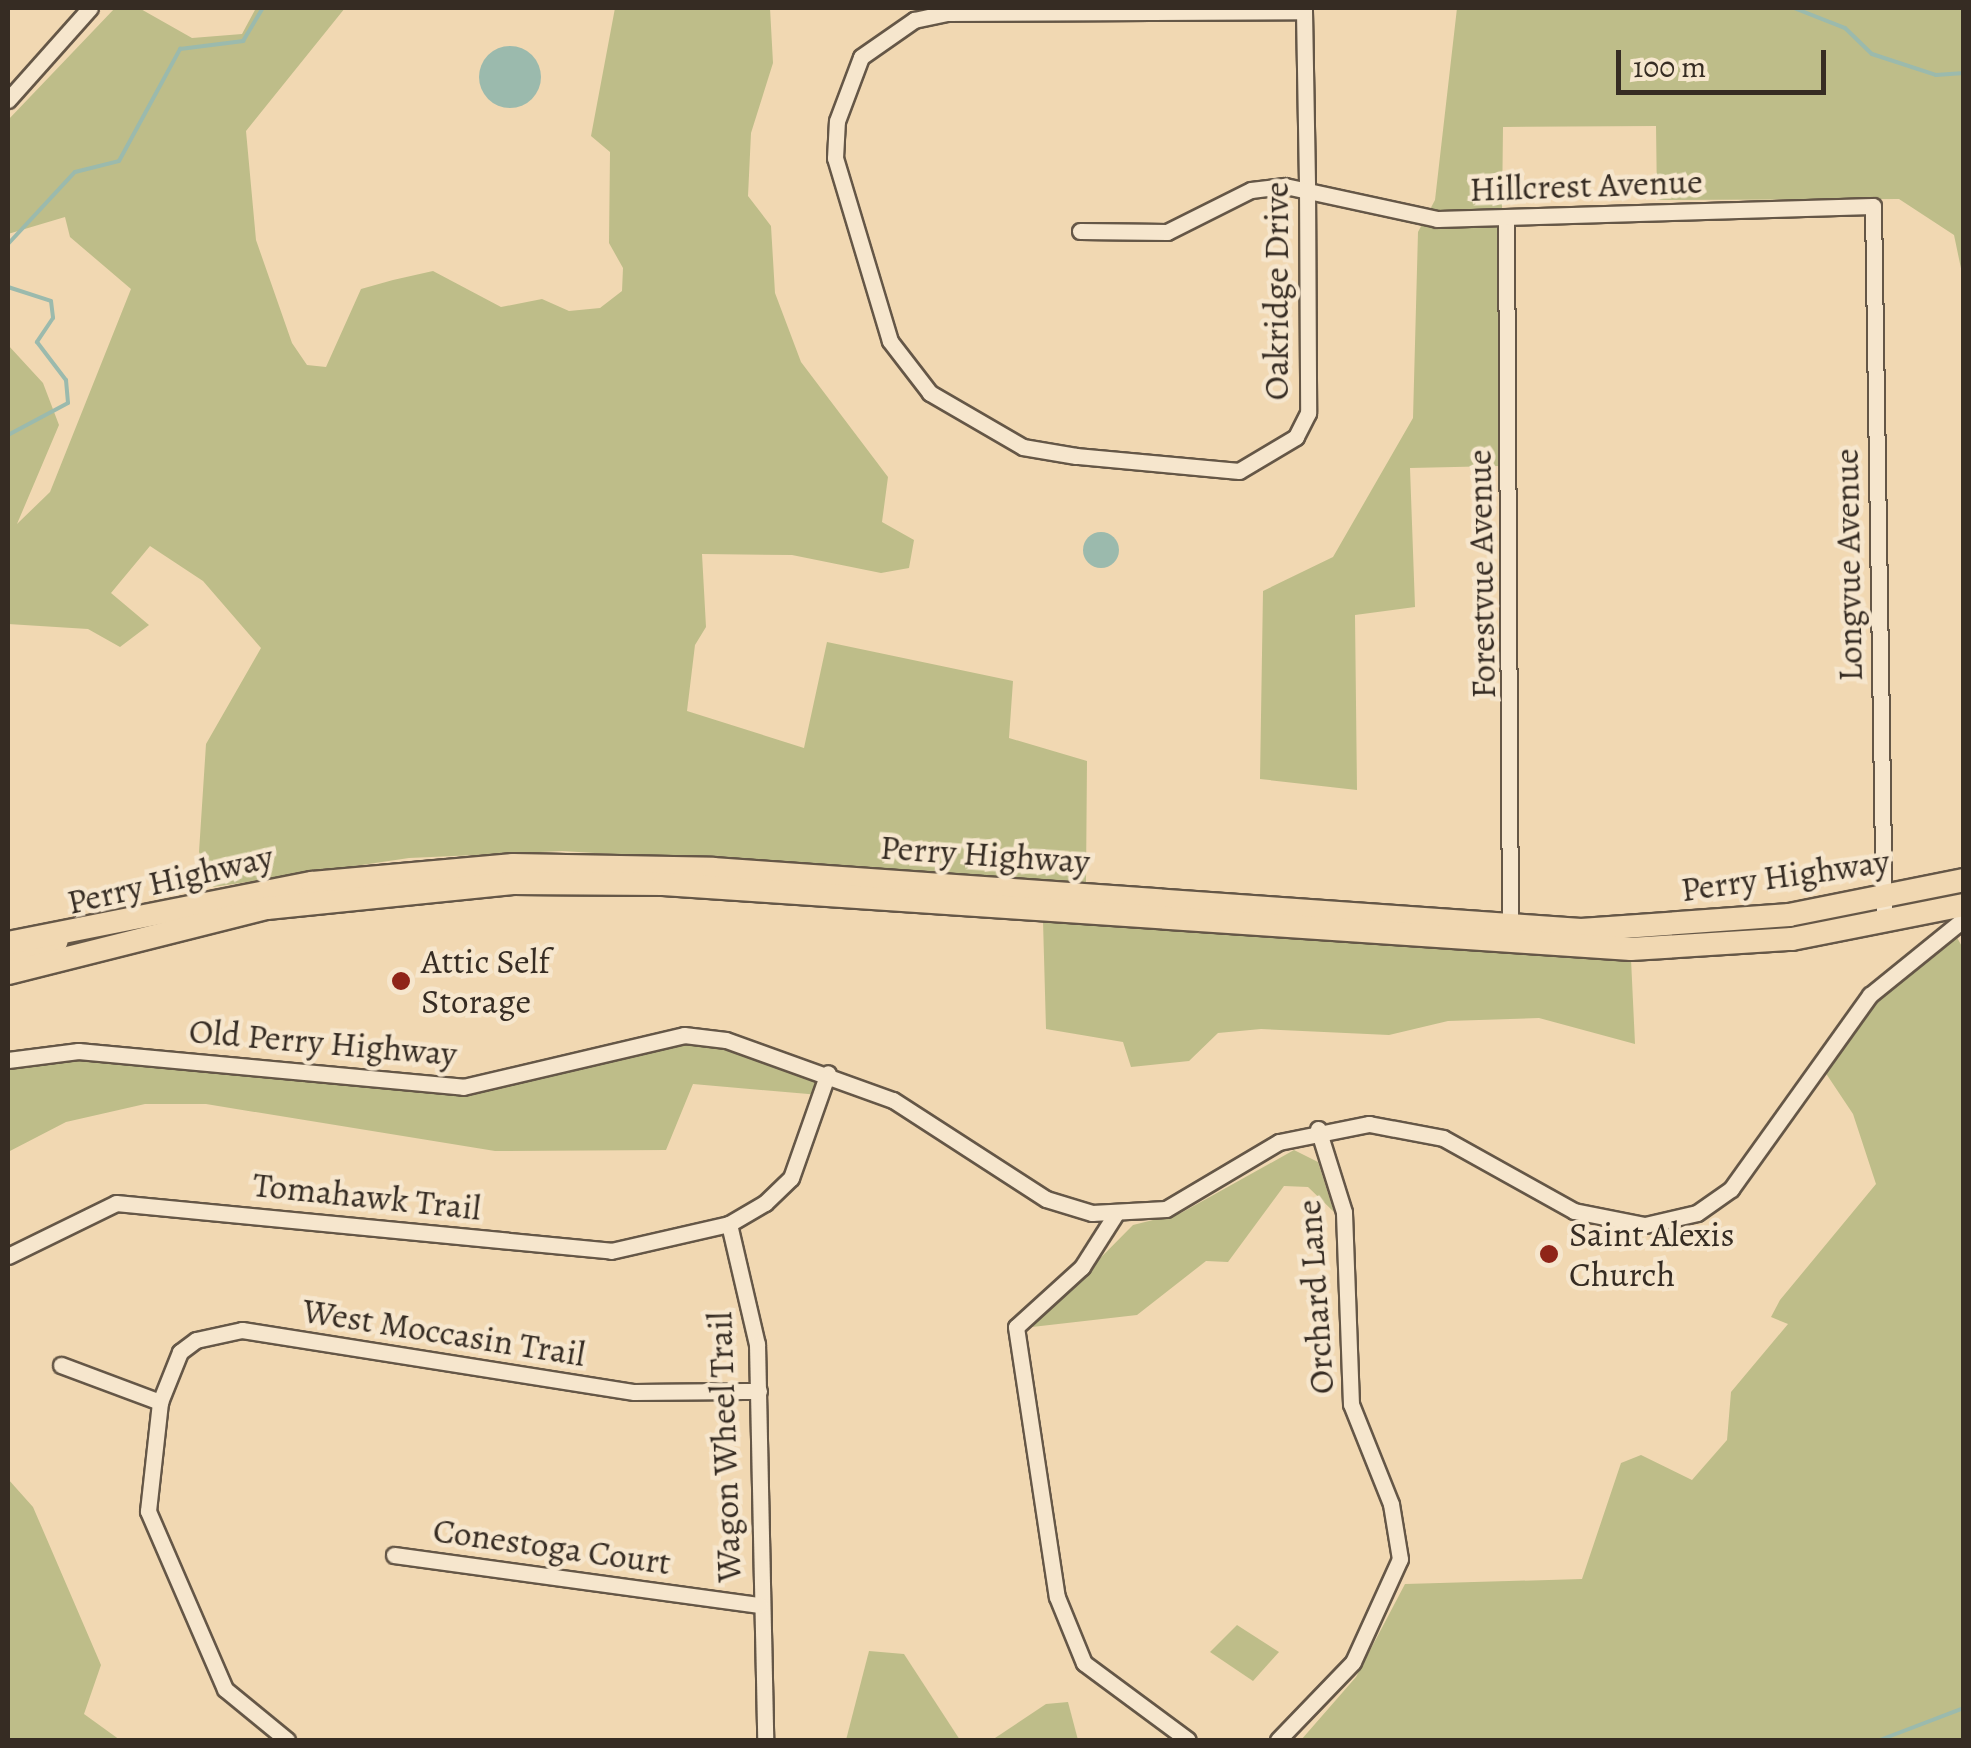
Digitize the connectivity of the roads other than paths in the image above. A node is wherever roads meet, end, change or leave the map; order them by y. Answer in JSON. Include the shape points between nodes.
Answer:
{"nodes":[{"id":1,"x":90,"y":8,"type":"edge"},
{"id":2,"x":1304,"y":9,"type":"edge"},
{"id":3,"x":8,"y":100,"type":"edge"},
{"id":4,"x":1307,"y":186,"type":"junction"},
{"id":5,"x":1873,"y":206,"type":"joint"},
{"id":6,"x":1506,"y":218,"type":"junction"},
{"id":7,"x":1080,"y":230,"type":"dead end"},
{"id":8,"x":1964,"y":880,"type":"edge"},
{"id":9,"x":1884,"y":898,"type":"junction"},
{"id":10,"x":1964,"y":905,"type":"edge"},
{"id":11,"x":1964,"y":919,"type":"edge"},
{"id":12,"x":126,"y":920,"type":"junction"},
{"id":13,"x":1884,"y":922,"type":"junction"},
{"id":14,"x":1510,"y":928,"type":"junction"},
{"id":15,"x":8,"y":943,"type":"edge"},
{"id":16,"x":8,"y":958,"type":"edge"},
{"id":17,"x":8,"y":973,"type":"edge"},
{"id":18,"x":8,"y":1060,"type":"edge"},
{"id":19,"x":828,"y":1073,"type":"junction"},
{"id":20,"x":1318,"y":1130,"type":"junction"},
{"id":21,"x":1114,"y":1215,"type":"junction"},
{"id":22,"x":729,"y":1224,"type":"junction"},
{"id":23,"x":8,"y":1256,"type":"edge"},
{"id":24,"x":61,"y":1364,"type":"dead end"},
{"id":25,"x":759,"y":1391,"type":"junction"},
{"id":26,"x":160,"y":1402,"type":"junction"},
{"id":27,"x":394,"y":1555,"type":"dead end"},
{"id":28,"x":760,"y":1605,"type":"junction"},
{"id":29,"x":284,"y":1740,"type":"edge"},
{"id":30,"x":765,"y":1740,"type":"edge"},
{"id":31,"x":1188,"y":1740,"type":"edge"},
{"id":32,"x":1278,"y":1740,"type":"edge"}],
"edges":[{"from":1,"to":3,"type":"street"},
{"from":2,"to":4,"type":"street","name":"Oakridge Drive"},
{"from":2,"to":4,"type":"street","name":"Oakridge Drive","via":[[914,20],[860,57],[837,121],[835,158],[890,341],[930,393],[1023,447],[1239,471],[1276,455],[1308,413]]},
{"from":4,"to":6,"type":"street","name":"Hillcrest Avenue","via":[[1395,214]]},
{"from":4,"to":7,"type":"street","via":[[1252,190],[1167,232]]},
{"from":5,"to":6,"type":"street","name":"Hillcrest Avenue"},
{"from":5,"to":9,"type":"street","name":"Longvue Avenue"},
{"from":6,"to":14,"type":"street","name":"Forestvue Avenue"},
{"from":8,"to":9,"type":"highway","name":"Perry Highway"},
{"from":9,"to":13,"type":"street","name":"Longvue Avenue"},
{"from":9,"to":14,"type":"highway","name":"Perry Highway","via":[[1691,925]]},
{"from":10,"to":13,"type":"highway","name":"Perry Highway"},
{"from":11,"to":20,"type":"street","name":"Old Perry Highway","via":[[1870,995],[1751,1166],[1686,1217],[1604,1222],[1443,1138],[1369,1124]]},
{"from":12,"to":14,"type":"highway","name":"Perry Highway","via":[[361,876],[614,864]]},
{"from":12,"to":15,"type":"highway"},
{"from":12,"to":16,"type":"main road","name":"Perry Highway"},
{"from":13,"to":17,"type":"highway","name":"Perry Highway","via":[[1738,944],[1544,948],[663,884],[513,882],[266,908]]},
{"from":18,"to":19,"type":"street","name":"Old Perry Highway","via":[[78,1050],[462,1087],[684,1036]]},
{"from":19,"to":21,"type":"street","name":"Old Perry Highway","via":[[958,1136],[1046,1199]]},
{"from":19,"to":22,"type":"street","via":[[791,1178]]},
{"from":20,"to":21,"type":"street","name":"Old Perry Highway","via":[[1166,1209]]},
{"from":20,"to":32,"type":"street","name":"Orchard Lane","via":[[1344,1212],[1351,1404],[1391,1504],[1400,1559],[1353,1662]]},
{"from":21,"to":31,"type":"street","via":[[1082,1266],[1016,1327],[1057,1596],[1084,1664]]},
{"from":22,"to":23,"type":"street","name":"Tomahawk Trail","via":[[611,1251],[116,1202]]},
{"from":22,"to":25,"type":"street","name":"Wagon Wheel Trail","via":[[756,1322]]},
{"from":24,"to":26,"type":"street"},
{"from":25,"to":26,"type":"street","name":"West Moccasin Trail","via":[[634,1392],[242,1330],[180,1352]]},
{"from":25,"to":28,"type":"street","name":"Wagon Wheel Trail"},
{"from":26,"to":29,"type":"street","name":"West Moccasin Trail","via":[[148,1488],[154,1532],[225,1688]]},
{"from":27,"to":28,"type":"street","name":"Conestoga Court"},
{"from":28,"to":30,"type":"street","name":"Wagon Wheel Trail"}]}
